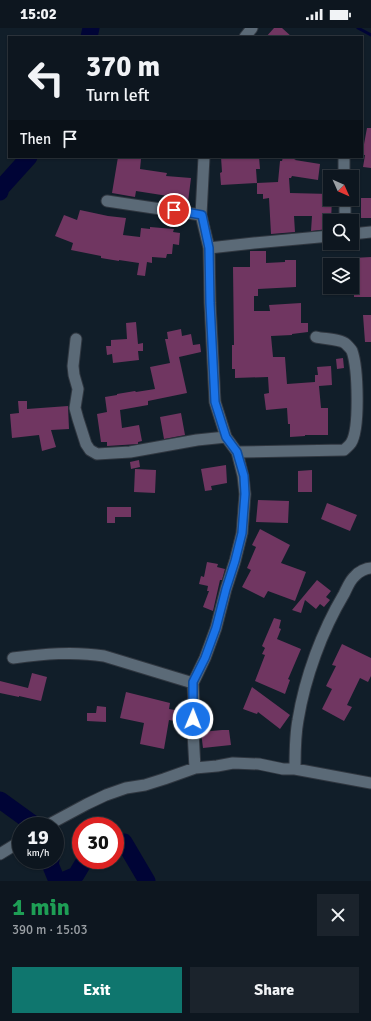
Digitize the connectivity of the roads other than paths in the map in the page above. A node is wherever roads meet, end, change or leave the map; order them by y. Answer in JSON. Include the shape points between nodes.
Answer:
{"nodes":[{"id":1,"x":252,"y":28,"type":"edge"},
{"id":2,"x":246,"y":36,"type":"edge"},
{"id":3,"x":204,"y":158,"type":"edge"},
{"id":4,"x":344,"y":158,"type":"edge"},
{"id":5,"x":344,"y":170,"type":"edge"},
{"id":6,"x":107,"y":201,"type":"dead end"},
{"id":7,"x":202,"y":215,"type":"junction"},
{"id":8,"x":371,"y":232,"type":"edge"},
{"id":9,"x":359,"y":233,"type":"edge"},
{"id":10,"x":323,"y":237,"type":"edge"},
{"id":11,"x":209,"y":248,"type":"junction"},
{"id":12,"x":316,"y":337,"type":"dead end"},
{"id":13,"x":76,"y":338,"type":"dead end"},
{"id":14,"x":226,"y":437,"type":"junction"},
{"id":15,"x":237,"y":452,"type":"junction"},
{"id":16,"x":371,"y":568,"type":"edge"},
{"id":17,"x":13,"y":658,"type":"dead end"},
{"id":18,"x":193,"y":682,"type":"junction"},
{"id":19,"x":195,"y":768,"type":"junction"},
{"id":20,"x":295,"y":769,"type":"junction"},
{"id":21,"x":371,"y":783,"type":"edge"},
{"id":22,"x":62,"y":817,"type":"edge"},
{"id":23,"x":12,"y":847,"type":"edge"},
{"id":24,"x":0,"y":854,"type":"edge"}],
"edges":[{"from":1,"to":2,"type":"street"},
{"from":3,"to":7,"type":"street"},
{"from":4,"to":5,"type":"street"},
{"from":6,"to":7,"type":"street"},
{"from":7,"to":11,"type":"street"},
{"from":8,"to":9,"type":"street"},
{"from":10,"to":11,"type":"street"},
{"from":11,"to":14,"type":"street","via":[[215,402]]},
{"from":12,"to":15,"type":"street","via":[[345,343],[352,350],[357,402],[351,443],[344,450]]},
{"from":13,"to":14,"type":"street","via":[[73,366],[78,389],[76,408],[86,444],[96,454],[130,452]]},
{"from":14,"to":15,"type":"street"},
{"from":15,"to":18,"type":"street","via":[[244,476],[242,533],[216,628]]},
{"from":16,"to":20,"type":"street","via":[[355,576],[335,609],[319,645],[298,719]]},
{"from":17,"to":18,"type":"street","via":[[90,653]]},
{"from":18,"to":19,"type":"street"},
{"from":19,"to":20,"type":"street","via":[[233,763]]},
{"from":19,"to":22,"type":"street","via":[[164,780],[106,795]]},
{"from":20,"to":21,"type":"street"},
{"from":23,"to":24,"type":"street"}]}
